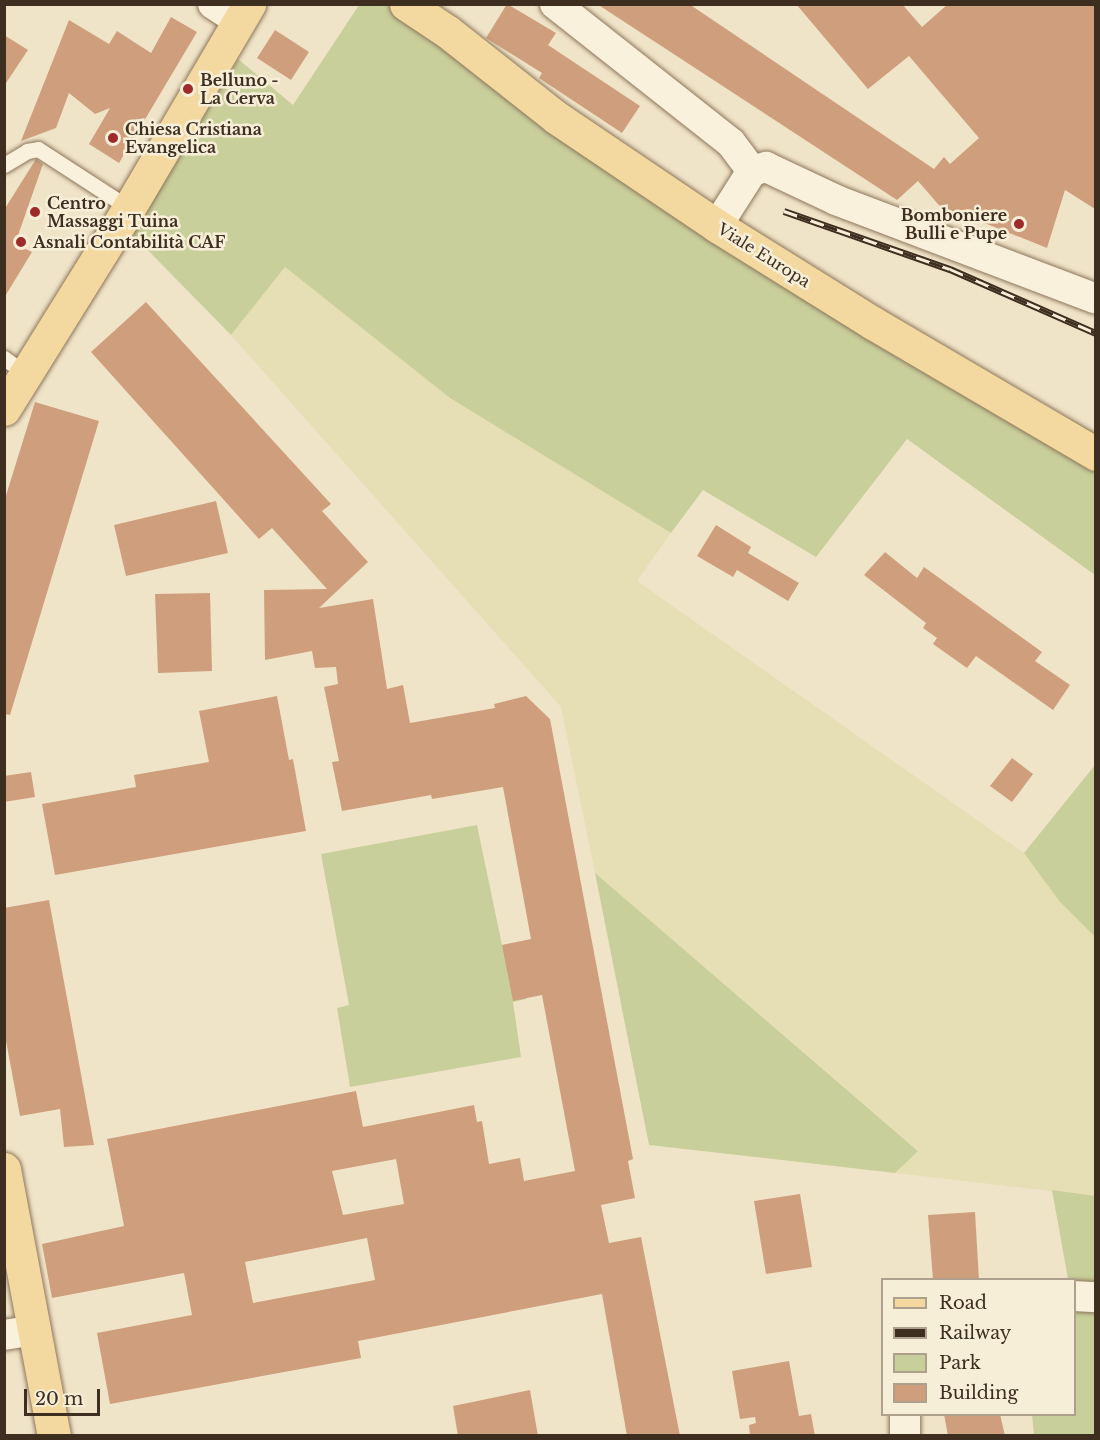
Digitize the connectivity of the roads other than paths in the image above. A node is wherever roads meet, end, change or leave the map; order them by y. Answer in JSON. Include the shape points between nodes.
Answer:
{"nodes":[{"id":1,"x":406,"y":4,"type":"edge"},
{"id":2,"x":555,"y":4,"type":"edge"},
{"id":3,"x":233,"y":10,"type":"edge"},
{"id":4,"x":441,"y":18,"type":"edge"},
{"id":5,"x":4,"y":165,"type":"edge"},
{"id":6,"x":752,"y":171,"type":"junction"},
{"id":7,"x":129,"y":208,"type":"junction"},
{"id":8,"x":717,"y":226,"type":"junction"},
{"id":9,"x":1095,"y":299,"type":"edge"},
{"id":10,"x":15,"y":366,"type":"edge"},
{"id":11,"x":4,"y":409,"type":"edge"},
{"id":12,"x":1095,"y":454,"type":"edge"},
{"id":13,"x":4,"y":1169,"type":"edge"},
{"id":14,"x":1076,"y":1296,"type":"edge"},
{"id":15,"x":1095,"y":1297,"type":"edge"},
{"id":16,"x":19,"y":1333,"type":"edge"},
{"id":17,"x":905,"y":1416,"type":"edge"},
{"id":18,"x":54,"y":1436,"type":"edge"},
{"id":19,"x":905,"y":1436,"type":"edge"}],
"edges":[{"from":1,"to":4,"type":"main road","name":"Viale Europa"},
{"from":2,"to":6,"type":"street","via":[[731,143]]},
{"from":3,"to":7,"type":"main road"},
{"from":4,"to":8,"type":"main road","name":"Viale Europa","via":[[557,118]]},
{"from":5,"to":7,"type":"lane","via":[[38,149]]},
{"from":6,"to":8,"type":"street"},
{"from":6,"to":9,"type":"street","via":[[760,167],[774,170],[836,200]]},
{"from":7,"to":10,"type":"main road"},
{"from":8,"to":12,"type":"main road","name":"Viale Europa"},
{"from":10,"to":11,"type":"main road"},
{"from":13,"to":16,"type":"main road"},
{"from":14,"to":15,"type":"street"},
{"from":16,"to":18,"type":"main road"},
{"from":17,"to":19,"type":"street"}]}
